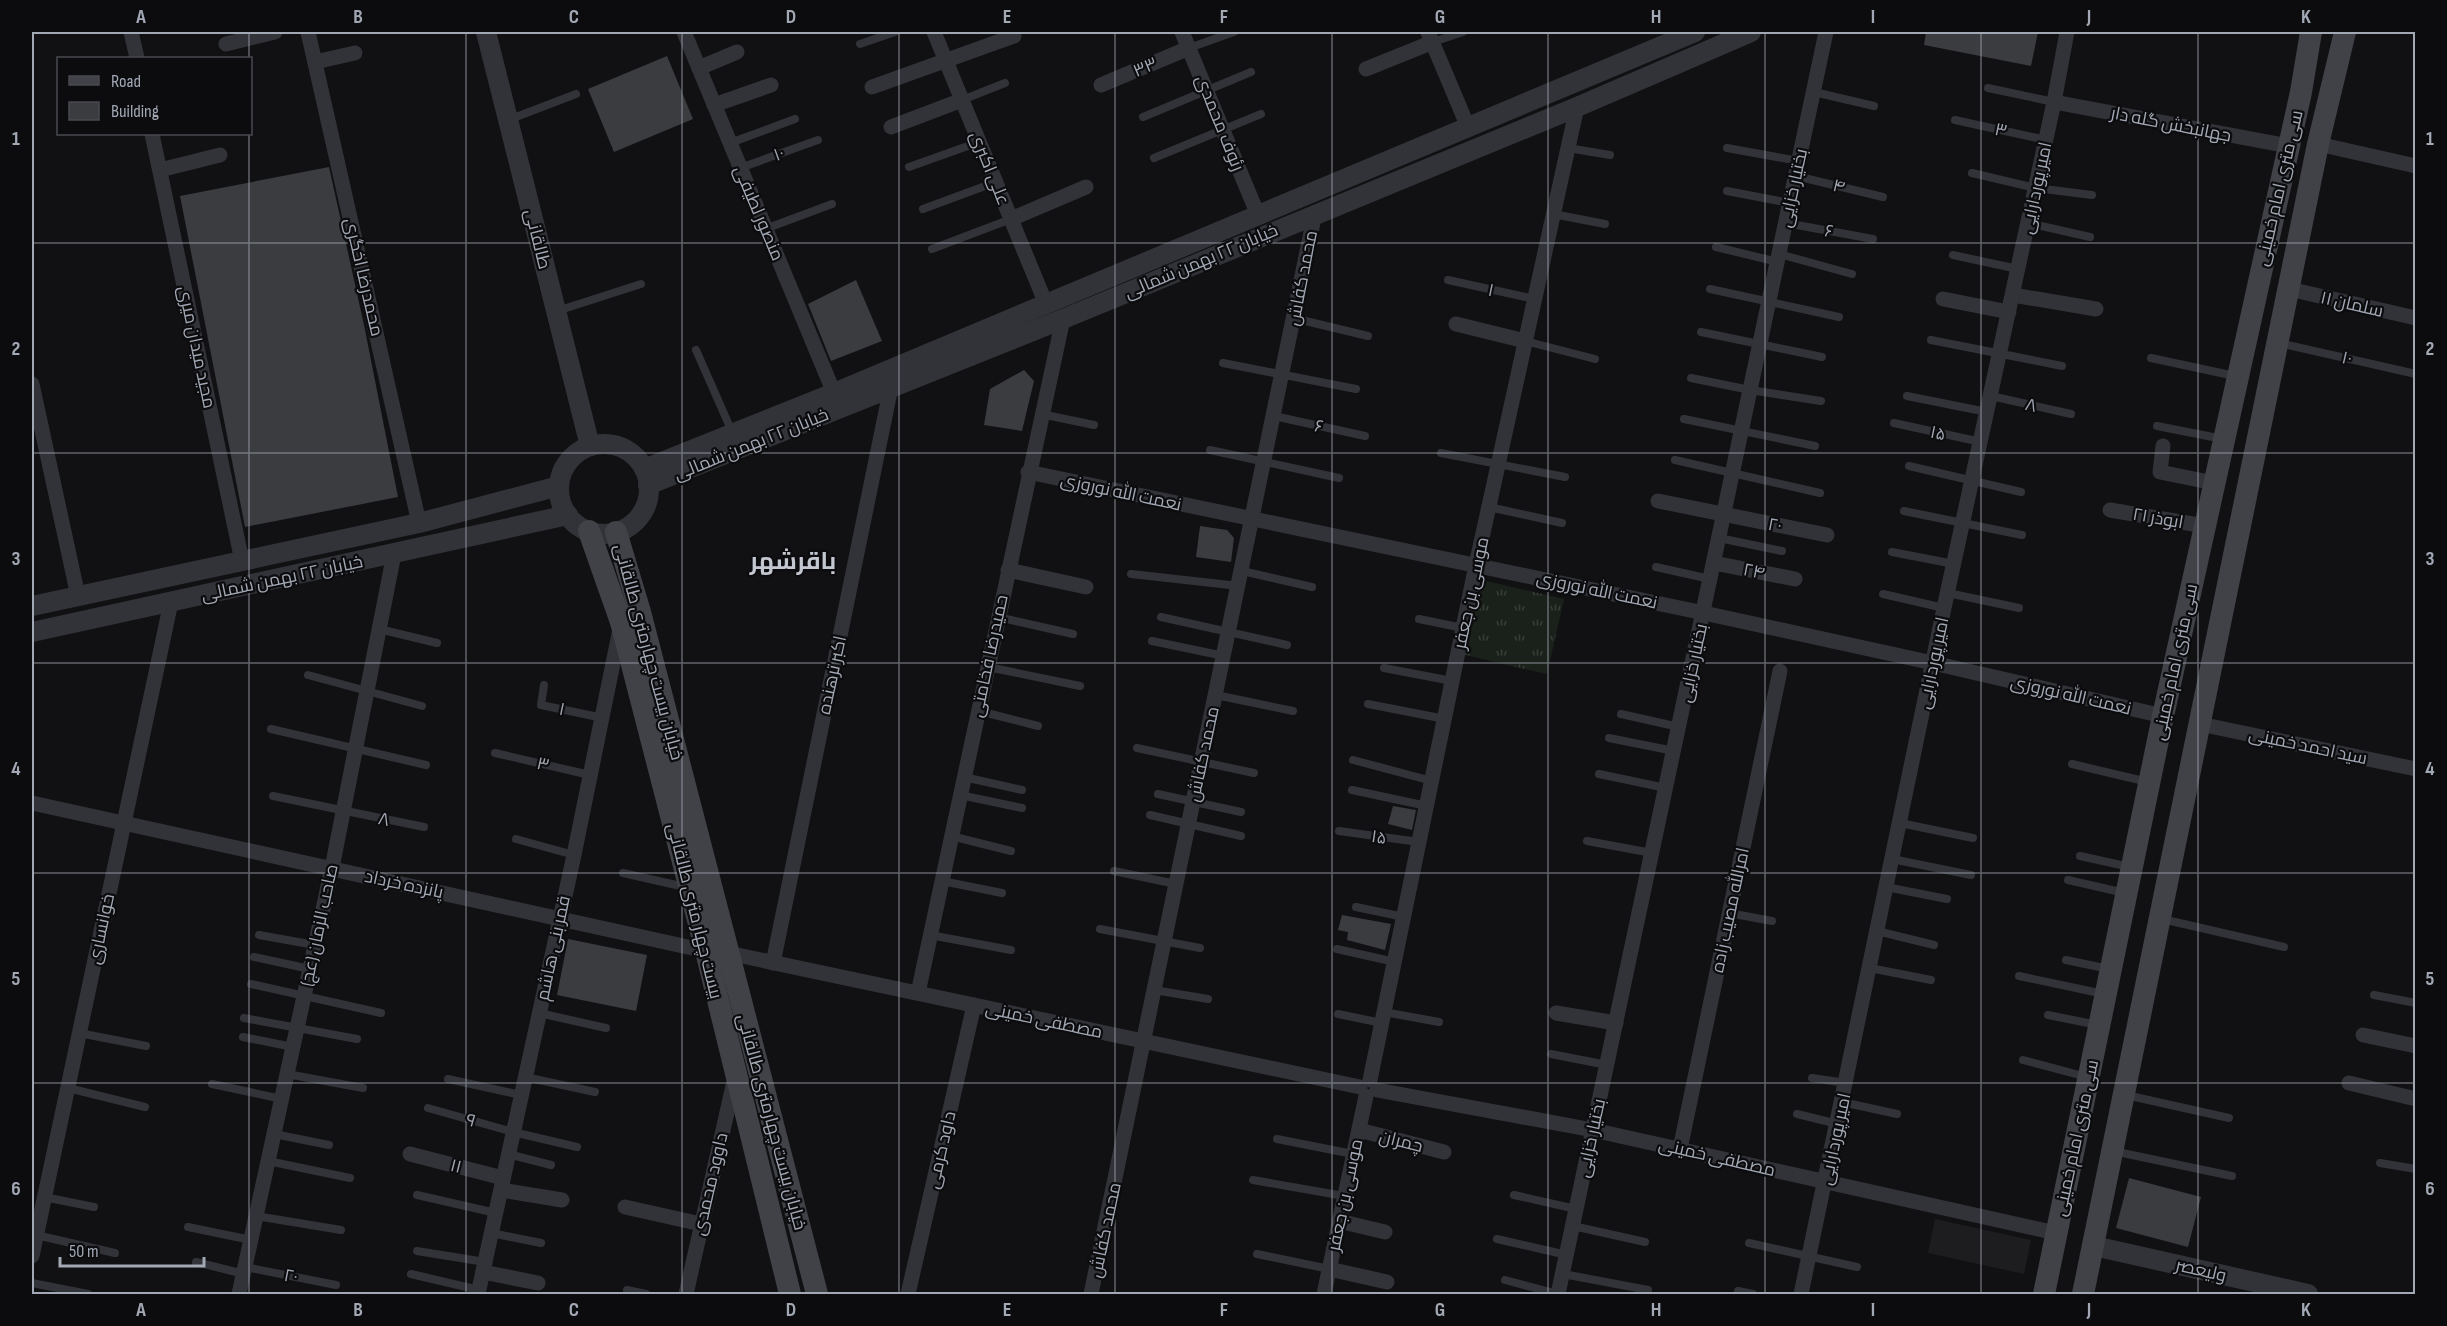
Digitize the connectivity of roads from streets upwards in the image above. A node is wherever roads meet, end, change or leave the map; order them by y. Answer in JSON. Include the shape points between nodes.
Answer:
{"nodes":[{"id":1,"x":131,"y":32,"type":"edge"},
{"id":2,"x":275,"y":32,"type":"edge"},
{"id":3,"x":308,"y":32,"type":"edge"},
{"id":4,"x":486,"y":32,"type":"edge"},
{"id":5,"x":684,"y":32,"type":"edge"},
{"id":6,"x":934,"y":32,"type":"edge"},
{"id":7,"x":1182,"y":32,"type":"edge"},
{"id":8,"x":1751,"y":32,"type":"edge"},
{"id":9,"x":1827,"y":32,"type":"edge"},
{"id":10,"x":2067,"y":32,"type":"edge"},
{"id":11,"x":2311,"y":32,"type":"edge"},
{"id":12,"x":2345,"y":32,"type":"edge"},
{"id":13,"x":1686,"y":33,"type":"edge"},
{"id":14,"x":1014,"y":36,"type":"dead end"},
{"id":15,"x":1431,"y":37,"type":"edge"},
{"id":16,"x":226,"y":44,"type":"dead end"},
{"id":17,"x":1189,"y":48,"type":"junction"},
{"id":18,"x":737,"y":52,"type":"dead end"},
{"id":19,"x":355,"y":53,"type":"dead end"},
{"id":20,"x":136,"y":57,"type":"edge"},
{"id":21,"x":945,"y":59,"type":"junction"},
{"id":22,"x":315,"y":62,"type":"junction"},
{"id":23,"x":699,"y":68,"type":"junction"},
{"id":24,"x":1366,"y":69,"type":"dead end"},
{"id":25,"x":771,"y":85,"type":"dead end"},
{"id":26,"x":1101,"y":85,"type":"dead end"},
{"id":27,"x":872,"y":87,"type":"dead end"},
{"id":28,"x":962,"y":100,"type":"junction"},
{"id":29,"x":2054,"y":102,"type":"junction"},
{"id":30,"x":714,"y":105,"type":"junction"},
{"id":31,"x":1577,"y":107,"type":"junction"},
{"id":32,"x":891,"y":127,"type":"dead end"},
{"id":33,"x":1468,"y":127,"type":"junction"},
{"id":34,"x":152,"y":135,"type":"edge"},
{"id":35,"x":2318,"y":144,"type":"junction"},
{"id":36,"x":2288,"y":146,"type":"junction"},
{"id":37,"x":220,"y":155,"type":"dead end"},
{"id":38,"x":2415,"y":163,"type":"edge"},
{"id":39,"x":160,"y":170,"type":"junction"},
{"id":40,"x":1086,"y":187,"type":"dead end"},
{"id":41,"x":1315,"y":213,"type":"junction"},
{"id":42,"x":1258,"y":215,"type":"junction"},
{"id":43,"x":1011,"y":219,"type":"junction"},
{"id":44,"x":2289,"y":289,"type":"junction"},
{"id":45,"x":2013,"y":295,"type":"junction"},
{"id":46,"x":1943,"y":299,"type":"dead end"},
{"id":47,"x":1046,"y":304,"type":"junction"},
{"id":48,"x":2096,"y":309,"type":"dead end"},
{"id":49,"x":2009,"y":312,"type":"junction"},
{"id":50,"x":2415,"y":318,"type":"edge"},
{"id":51,"x":1063,"y":319,"type":"junction"},
{"id":52,"x":1456,"y":324,"type":"dead end"},
{"id":53,"x":1525,"y":341,"type":"junction"},
{"id":54,"x":32,"y":384,"type":"edge"},
{"id":55,"x":891,"y":387,"type":"junction"},
{"id":56,"x":834,"y":393,"type":"junction"},
{"id":57,"x":590,"y":446,"type":"junction"},
{"id":58,"x":2163,"y":446,"type":"dead end"},
{"id":59,"x":1028,"y":472,"type":"junction"},
{"id":60,"x":646,"y":477,"type":"junction"},
{"id":61,"x":2214,"y":483,"type":"junction"},
{"id":62,"x":559,"y":486,"type":"junction"},
{"id":63,"x":1658,"y":501,"type":"dead end"},
{"id":64,"x":2110,"y":510,"type":"dead end"},
{"id":65,"x":567,"y":515,"type":"junction"},
{"id":66,"x":1724,"y":515,"type":"junction"},
{"id":67,"x":1252,"y":520,"type":"junction"},
{"id":68,"x":419,"y":523,"type":"junction"},
{"id":69,"x":2205,"y":526,"type":"junction"},
{"id":70,"x":589,"y":531,"type":"junction"},
{"id":71,"x":616,"y":532,"type":"junction"},
{"id":72,"x":1827,"y":535,"type":"dead end"},
{"id":73,"x":394,"y":554,"type":"junction"},
{"id":74,"x":242,"y":561,"type":"junction"},
{"id":75,"x":1476,"y":565,"type":"junction"},
{"id":76,"x":1008,"y":570,"type":"junction"},
{"id":77,"x":1712,"y":571,"type":"junction"},
{"id":78,"x":1795,"y":579,"type":"dead end"},
{"id":79,"x":1086,"y":587,"type":"dead end"},
{"id":80,"x":78,"y":596,"type":"junction"},
{"id":81,"x":171,"y":602,"type":"junction"},
{"id":82,"x":32,"y":606,"type":"edge"},
{"id":83,"x":1704,"y":613,"type":"junction"},
{"id":84,"x":631,"y":617,"type":"junction"},
{"id":85,"x":32,"y":632,"type":"edge"},
{"id":86,"x":1933,"y":663,"type":"junction"},
{"id":87,"x":1780,"y":671,"type":"dead end"},
{"id":88,"x":2163,"y":716,"type":"junction"},
{"id":89,"x":2200,"y":724,"type":"junction"},
{"id":90,"x":2415,"y":769,"type":"edge"},
{"id":91,"x":32,"y":803,"type":"edge"},
{"id":92,"x":124,"y":823,"type":"junction"},
{"id":93,"x":332,"y":868,"type":"junction"},
{"id":94,"x":560,"y":919,"type":"junction"},
{"id":95,"x":706,"y":951,"type":"junction"},
{"id":96,"x":728,"y":953,"type":"junction"},
{"id":97,"x":773,"y":963,"type":"junction"},
{"id":98,"x":918,"y":993,"type":"junction"},
{"id":99,"x":974,"y":1005,"type":"junction"},
{"id":100,"x":1556,"y":1013,"type":"dead end"},
{"id":101,"x":1616,"y":1023,"type":"junction"},
{"id":102,"x":2363,"y":1035,"type":"dead end"},
{"id":103,"x":1143,"y":1041,"type":"junction"},
{"id":104,"x":2415,"y":1046,"type":"edge"},
{"id":105,"x":736,"y":1075,"type":"junction"},
{"id":106,"x":2349,"y":1083,"type":"dead end"},
{"id":107,"x":1368,"y":1088,"type":"junction"},
{"id":108,"x":2415,"y":1099,"type":"edge"},
{"id":109,"x":1359,"y":1130,"type":"junction"},
{"id":110,"x":1593,"y":1130,"type":"junction"},
{"id":111,"x":1680,"y":1149,"type":"junction"},
{"id":112,"x":1444,"y":1152,"type":"dead end"},
{"id":113,"x":410,"y":1154,"type":"dead end"},
{"id":114,"x":1826,"y":1182,"type":"junction"},
{"id":115,"x":502,"y":1184,"type":"junction"},
{"id":116,"x":562,"y":1200,"type":"dead end"},
{"id":117,"x":625,"y":1207,"type":"dead end"},
{"id":118,"x":1339,"y":1221,"type":"junction"},
{"id":119,"x":701,"y":1224,"type":"junction"},
{"id":120,"x":1385,"y":1232,"type":"dead end"},
{"id":121,"x":2056,"y":1233,"type":"junction"},
{"id":122,"x":2094,"y":1246,"type":"junction"},
{"id":123,"x":32,"y":1256,"type":"edge"},
{"id":124,"x":484,"y":1267,"type":"junction"},
{"id":125,"x":1329,"y":1269,"type":"junction"},
{"id":126,"x":538,"y":1282,"type":"dead end"},
{"id":127,"x":1388,"y":1282,"type":"dead end"},
{"id":128,"x":2262,"y":1289,"type":"edge"},
{"id":129,"x":478,"y":1292,"type":"edge"},
{"id":130,"x":239,"y":1294,"type":"edge"},
{"id":131,"x":686,"y":1294,"type":"edge"},
{"id":132,"x":790,"y":1294,"type":"edge"},
{"id":133,"x":817,"y":1294,"type":"edge"},
{"id":134,"x":908,"y":1294,"type":"edge"},
{"id":135,"x":1091,"y":1294,"type":"edge"},
{"id":136,"x":1324,"y":1294,"type":"edge"},
{"id":137,"x":1558,"y":1294,"type":"edge"},
{"id":138,"x":1801,"y":1294,"type":"edge"},
{"id":139,"x":2044,"y":1294,"type":"edge"},
{"id":140,"x":2083,"y":1294,"type":"edge"},
{"id":141,"x":2308,"y":1294,"type":"edge"}],
"edges":[{"from":1,"to":20,"type":"street"},
{"from":2,"to":16,"type":"street"},
{"from":3,"to":22,"type":"street","name":"محمدرضا اخگری"},
{"from":4,"to":57,"type":"street","name":"طالقانی"},
{"from":5,"to":23,"type":"street","name":"منصور لطیفی"},
{"from":6,"to":21,"type":"street","name":"علی اکبری"},
{"from":7,"to":17,"type":"street","name":"رئوف محمدی"},
{"from":8,"to":31,"type":"street","name":"خیابان ۲۲ بهمن شمالی"},
{"from":9,"to":66,"type":"street","name":"بختیار خزایی"},
{"from":10,"to":29,"type":"street","name":"امیر پوردارایی"},
{"from":11,"to":36,"type":"main road","name":"سی متری امام خمینی"},
{"from":12,"to":35,"type":"main road","name":"سی متری امام خمینی"},
{"from":13,"to":33,"type":"street","name":"خیابان ۲۲ بهمن شمالی"},
{"from":14,"to":21,"type":"street"},
{"from":15,"to":24,"type":"street"},
{"from":15,"to":33,"type":"street"},
{"from":17,"to":26,"type":"street","name":"۳۳"},
{"from":17,"to":42,"type":"street","name":"رئوف محمدی"},
{"from":18,"to":23,"type":"street"},
{"from":19,"to":22,"type":"street"},
{"from":21,"to":27,"type":"street"},
{"from":21,"to":28,"type":"street","name":"علی اکبری"},
{"from":22,"to":68,"type":"street","name":"محمدرضا اخگری"},
{"from":23,"to":30,"type":"street","name":"منصور لطیفی"},
{"from":25,"to":30,"type":"street"},
{"from":28,"to":32,"type":"street"},
{"from":28,"to":43,"type":"street","name":"علی اکبری"},
{"from":29,"to":36,"type":"street","name":"جهانبخش گله دار"},
{"from":29,"to":45,"type":"street","name":"امیر پوردارایی"},
{"from":30,"to":56,"type":"street","name":"منصور لطیفی"},
{"from":31,"to":41,"type":"street","name":"خیابان ۲۲ بهمن شمالی"},
{"from":31,"to":53,"type":"street","name":"موسی بن جعفر"},
{"from":33,"to":42,"type":"street","name":"خیابان ۲۲ بهمن شمالی"},
{"from":34,"to":39,"type":"street","name":"مجید میدان میری"},
{"from":35,"to":38,"type":"street"},
{"from":35,"to":44,"type":"main road","name":"سی متری امام خمینی"},
{"from":36,"to":61,"type":"main road","name":"سی متری امام خمینی"},
{"from":37,"to":39,"type":"street"},
{"from":39,"to":74,"type":"street","name":"مجید میدان میری"},
{"from":40,"to":43,"type":"street"},
{"from":41,"to":51,"type":"street","name":"خیابان ۲۲ بهمن شمالی"},
{"from":41,"to":67,"type":"street","name":"محمد کفاش"},
{"from":42,"to":47,"type":"street","name":"خیابان ۲۲ بهمن شمالی"},
{"from":43,"to":47,"type":"street","name":"علی اکبری"},
{"from":44,"to":50,"type":"street","name":"سلمان ۱۱"},
{"from":44,"to":89,"type":"main road","name":"سی متری امام خمینی"},
{"from":45,"to":48,"type":"street"},
{"from":45,"to":49,"type":"street","name":"امیر پوردارایی"},
{"from":46,"to":49,"type":"street"},
{"from":47,"to":56,"type":"street","name":"خیابان ۲۲ بهمن شمالی"},
{"from":49,"to":86,"type":"street","name":"امیر پوردارایی"},
{"from":51,"to":55,"type":"street","name":"خیابان ۲۲ بهمن شمالی"},
{"from":51,"to":59,"type":"street","name":"حمیدرضا فخامتی"},
{"from":52,"to":53,"type":"street"},
{"from":53,"to":75,"type":"street","name":"موسی بن جعفر"},
{"from":54,"to":80,"type":"street"},
{"from":55,"to":60,"type":"street","name":"خیابان ۲۲ بهمن شمالی"},
{"from":55,"to":97,"type":"street","name":"اکبر ترهنده"},
{"from":56,"to":60,"type":"street","name":"خیابان ۲۲ بهمن شمالی","via":[[733,434]]},
{"from":57,"to":60,"type":"street","via":[[615,445],[627,450]]},
{"from":57,"to":62,"type":"street","via":[[568,461]]},
{"from":58,"to":61,"type":"street","via":[[2160,472]]},
{"from":59,"to":67,"type":"street","name":"نعمت الله نوروزی"},
{"from":59,"to":76,"type":"street","name":"حمیدرضا فخامتی"},
{"from":60,"to":71,"type":"street","via":[[648,497],[640,514]]},
{"from":61,"to":69,"type":"main road","name":"سی متری امام خمینی"},
{"from":62,"to":65,"type":"street"},
{"from":62,"to":68,"type":"street","name":"خیابان ۲۲ بهمن شمالی"},
{"from":63,"to":66,"type":"street","name":"۲۰"},
{"from":64,"to":69,"type":"street","name":"ابوذر ۲۱"},
{"from":65,"to":70,"type":"street"},
{"from":65,"to":73,"type":"street","name":"خیابان ۲۲ بهمن شمالی"},
{"from":66,"to":72,"type":"street","name":"۲۰"},
{"from":66,"to":77,"type":"street","name":"بختیار خزایی"},
{"from":67,"to":75,"type":"street","name":"نعمت الله نوروزی"},
{"from":67,"to":103,"type":"street","name":"محمد کفاش"},
{"from":68,"to":74,"type":"street","name":"خیابان ۲۲ بهمن شمالی"},
{"from":69,"to":88,"type":"main road","name":"سی متری امام خمینی"},
{"from":70,"to":71,"type":"street"},
{"from":70,"to":84,"type":"main road","name":"بیست چهار متری طالقانی"},
{"from":71,"to":84,"type":"main road","name":"خیابان بیست چهارمتری طالقانی"},
{"from":73,"to":81,"type":"street","name":"خیابان ۲۲ بهمن شمالی"},
{"from":73,"to":93,"type":"street","name":"صاحب الزمان (عج)"},
{"from":74,"to":80,"type":"street","name":"خیابان ۲۲ بهمن شمالی"},
{"from":75,"to":83,"type":"street","name":"نعمت الله نوروزی"},
{"from":75,"to":107,"type":"street","name":"موسی بن جعفر"},
{"from":76,"to":79,"type":"street"},
{"from":76,"to":98,"type":"street","name":"حمیدرضا فخامتی"},
{"from":77,"to":78,"type":"street","name":"۲۴"},
{"from":77,"to":83,"type":"street","name":"بختیار خزایی"},
{"from":80,"to":82,"type":"street","name":"خیابان ۲۲ بهمن شمالی"},
{"from":81,"to":85,"type":"street","name":"خیابان ۲۲ بهمن شمالی"},
{"from":81,"to":92,"type":"street","name":"خوانساری"},
{"from":83,"to":86,"type":"street","name":"نعمت الله نوروزی"},
{"from":83,"to":101,"type":"street","name":"بختیار خزایی"},
{"from":84,"to":94,"type":"street","name":"قمر بنی هاشم","via":[[603,718]]},
{"from":84,"to":95,"type":"main road","name":"بیست چهار متری طالقانی"},
{"from":84,"to":96,"type":"main road","name":"خیابان بیست چهارمتری طالقانی"},
{"from":86,"to":88,"type":"street","name":"نعمت الله نوروزی"},
{"from":86,"to":114,"type":"street","name":"امیر پوردارایی"},
{"from":87,"to":111,"type":"street","name":"امرالله مصیب زاده"},
{"from":88,"to":121,"type":"main road","name":"سی متری امام خمینی"},
{"from":89,"to":90,"type":"street","name":"سید احمد خمینی"},
{"from":89,"to":122,"type":"main road","name":"سی متری امام خمینی"},
{"from":91,"to":92,"type":"street","name":"پانزده خرداد"},
{"from":92,"to":93,"type":"street","name":"پانزده خرداد"},
{"from":92,"to":123,"type":"street","name":"خوانساری"},
{"from":93,"to":94,"type":"street","name":"پانزده خرداد"},
{"from":93,"to":130,"type":"street","name":"صاحب الزمان (عج)"},
{"from":94,"to":95,"type":"street","name":"پانزده خرداد"},
{"from":94,"to":115,"type":"street","name":"قمر بنی هاشم"},
{"from":95,"to":96,"type":"main road"},
{"from":95,"to":105,"type":"main road","name":"بیست چهار متری طالقانی"},
{"from":96,"to":97,"type":"street","name":"مصطفی خمینی"},
{"from":96,"to":133,"type":"main road","name":"خیابان بیست چهارمتری طالقانی"},
{"from":97,"to":98,"type":"street","name":"مصطفی خمینی"},
{"from":98,"to":99,"type":"street","name":"مصطفی خمینی"},
{"from":99,"to":103,"type":"street","name":"مصطفی خمینی"},
{"from":99,"to":134,"type":"street","name":"داود کرمی"},
{"from":100,"to":101,"type":"street"},
{"from":101,"to":110,"type":"street","name":"بختیار خزایی"},
{"from":102,"to":104,"type":"street"},
{"from":103,"to":107,"type":"street","name":"مصطفی خمینی"},
{"from":103,"to":135,"type":"street","name":"محمد کفاش"},
{"from":105,"to":119,"type":"street","name":"داوود محمدی"},
{"from":105,"to":132,"type":"main road","name":"بیست چهار متری طالقانی"},
{"from":106,"to":108,"type":"street"},
{"from":107,"to":109,"type":"street","name":"موسی بن جعفر"},
{"from":107,"to":110,"type":"street","name":"مصطفی خمینی"},
{"from":109,"to":112,"type":"street","name":"چمران"},
{"from":109,"to":118,"type":"street","name":"موسی بن جعفر"},
{"from":110,"to":111,"type":"street","name":"مصطفی خمینی"},
{"from":110,"to":137,"type":"street","name":"بختیار خزایی"},
{"from":111,"to":114,"type":"street","name":"مصطفی خمینی"},
{"from":113,"to":115,"type":"street","name":"۱۱"},
{"from":114,"to":121,"type":"street","name":"مصطفی خمینی"},
{"from":114,"to":138,"type":"street","name":"امیر پوردارایی"},
{"from":115,"to":116,"type":"street"},
{"from":115,"to":124,"type":"street","name":"قمر بنی هاشم"},
{"from":117,"to":119,"type":"street"},
{"from":118,"to":120,"type":"street"},
{"from":118,"to":125,"type":"street","name":"موسی بن جعفر"},
{"from":119,"to":131,"type":"street","name":"داوود محمدی"},
{"from":121,"to":139,"type":"main road","name":"سی متری امام خمینی"},
{"from":122,"to":128,"type":"street","name":"وليعصر"},
{"from":122,"to":140,"type":"main road","name":"سی متری امام خمینی"},
{"from":124,"to":126,"type":"street"},
{"from":124,"to":129,"type":"street","name":"قمر بنی هاشم"},
{"from":125,"to":127,"type":"street"},
{"from":125,"to":136,"type":"street","name":"موسی بن جعفر"},
{"from":128,"to":141,"type":"street","name":"وليعصر"}]}
